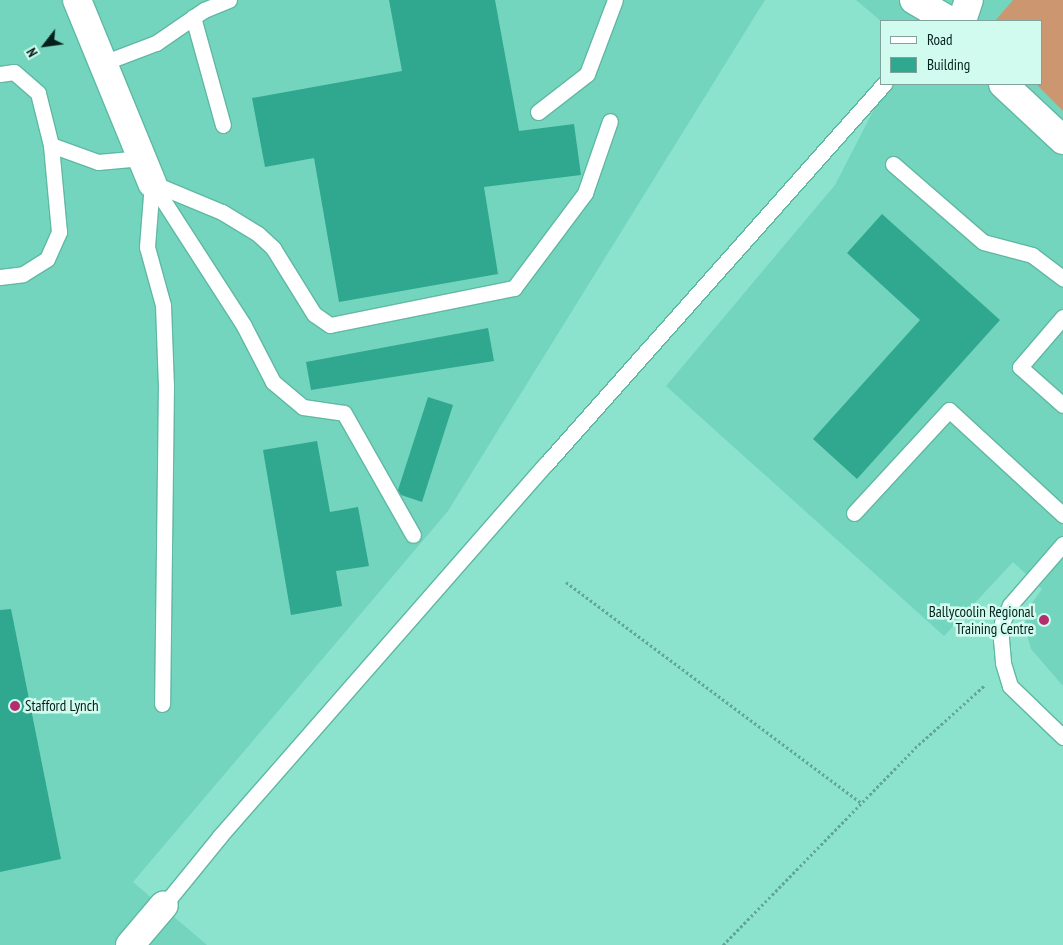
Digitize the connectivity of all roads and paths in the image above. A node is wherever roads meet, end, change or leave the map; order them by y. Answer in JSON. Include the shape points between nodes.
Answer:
{"nodes":[{"id":1,"x":77,"y":0,"type":"edge"},
{"id":2,"x":229,"y":0,"type":"edge"},
{"id":3,"x":615,"y":0,"type":"edge"},
{"id":4,"x":914,"y":0,"type":"edge"},
{"id":5,"x":969,"y":0,"type":"edge"},
{"id":6,"x":194,"y":17,"type":"junction"},
{"id":7,"x":948,"y":20,"type":"edge"},
{"id":8,"x":962,"y":20,"type":"edge"},
{"id":9,"x":103,"y":63,"type":"junction"},
{"id":10,"x":0,"y":74,"type":"edge"},
{"id":11,"x":883,"y":85,"type":"edge"},
{"id":12,"x":1004,"y":85,"type":"edge"},
{"id":13,"x":538,"y":112,"type":"dead end"},
{"id":14,"x":610,"y":121,"type":"dead end"},
{"id":15,"x":223,"y":124,"type":"dead end"},
{"id":16,"x":1063,"y":140,"type":"edge"},
{"id":17,"x":51,"y":145,"type":"junction"},
{"id":18,"x":142,"y":158,"type":"junction"},
{"id":19,"x":893,"y":164,"type":"dead end"},
{"id":20,"x":152,"y":183,"type":"junction"},
{"id":21,"x":0,"y":277,"type":"edge"},
{"id":22,"x":1063,"y":278,"type":"edge"},
{"id":23,"x":1063,"y":317,"type":"edge"},
{"id":24,"x":1063,"y":405,"type":"edge"},
{"id":25,"x":854,"y":513,"type":"dead end"},
{"id":26,"x":1063,"y":514,"type":"edge"},
{"id":27,"x":413,"y":535,"type":"dead end"},
{"id":28,"x":1063,"y":544,"type":"edge"},
{"id":29,"x":566,"y":582,"type":"dead end"},
{"id":30,"x":1003,"y":663,"type":"junction"},
{"id":31,"x":162,"y":704,"type":"dead end"},
{"id":32,"x":1063,"y":737,"type":"edge"},
{"id":33,"x":861,"y":803,"type":"junction"},
{"id":34,"x":164,"y":905,"type":"joint"},
{"id":35,"x":133,"y":944,"type":"edge"},
{"id":36,"x":723,"y":945,"type":"edge"}],
"edges":[{"from":1,"to":9,"type":"street"},
{"from":2,"to":6,"type":"lane"},
{"from":3,"to":13,"type":"lane","via":[[587,74]]},
{"from":4,"to":7,"type":"street"},
{"from":5,"to":8,"type":"street"},
{"from":6,"to":9,"type":"lane","via":[[156,43]]},
{"from":6,"to":15,"type":"lane"},
{"from":9,"to":18,"type":"street"},
{"from":10,"to":17,"type":"lane","via":[[14,72],[38,93]]},
{"from":11,"to":34,"type":"lane","via":[[546,464],[220,836]]},
{"from":12,"to":16,"type":"street"},
{"from":14,"to":20,"type":"lane","via":[[585,193],[514,288],[330,325],[314,314],[273,248],[258,234],[222,212]]},
{"from":17,"to":18,"type":"lane","via":[[98,162]]},
{"from":17,"to":21,"type":"lane","via":[[59,232],[47,260],[23,274]]},
{"from":18,"to":20,"type":"street"},
{"from":19,"to":22,"type":"lane","via":[[982,242],[1032,255]]},
{"from":20,"to":27,"type":"lane","via":[[244,326],[273,382],[303,407],[344,413]]},
{"from":20,"to":31,"type":"lane","via":[[147,247],[163,305],[166,386]]},
{"from":23,"to":24,"type":"lane","via":[[1020,367]]},
{"from":25,"to":26,"type":"lane","via":[[949,410]]},
{"from":28,"to":30,"type":"lane","via":[[1010,605],[1002,623]]},
{"from":29,"to":33,"type":"path"},
{"from":30,"to":32,"type":"lane","via":[[1010,686]]},
{"from":30,"to":33,"type":"path","via":[[980,691],[915,748]]},
{"from":33,"to":36,"type":"path"},
{"from":34,"to":35,"type":"street"}]}
